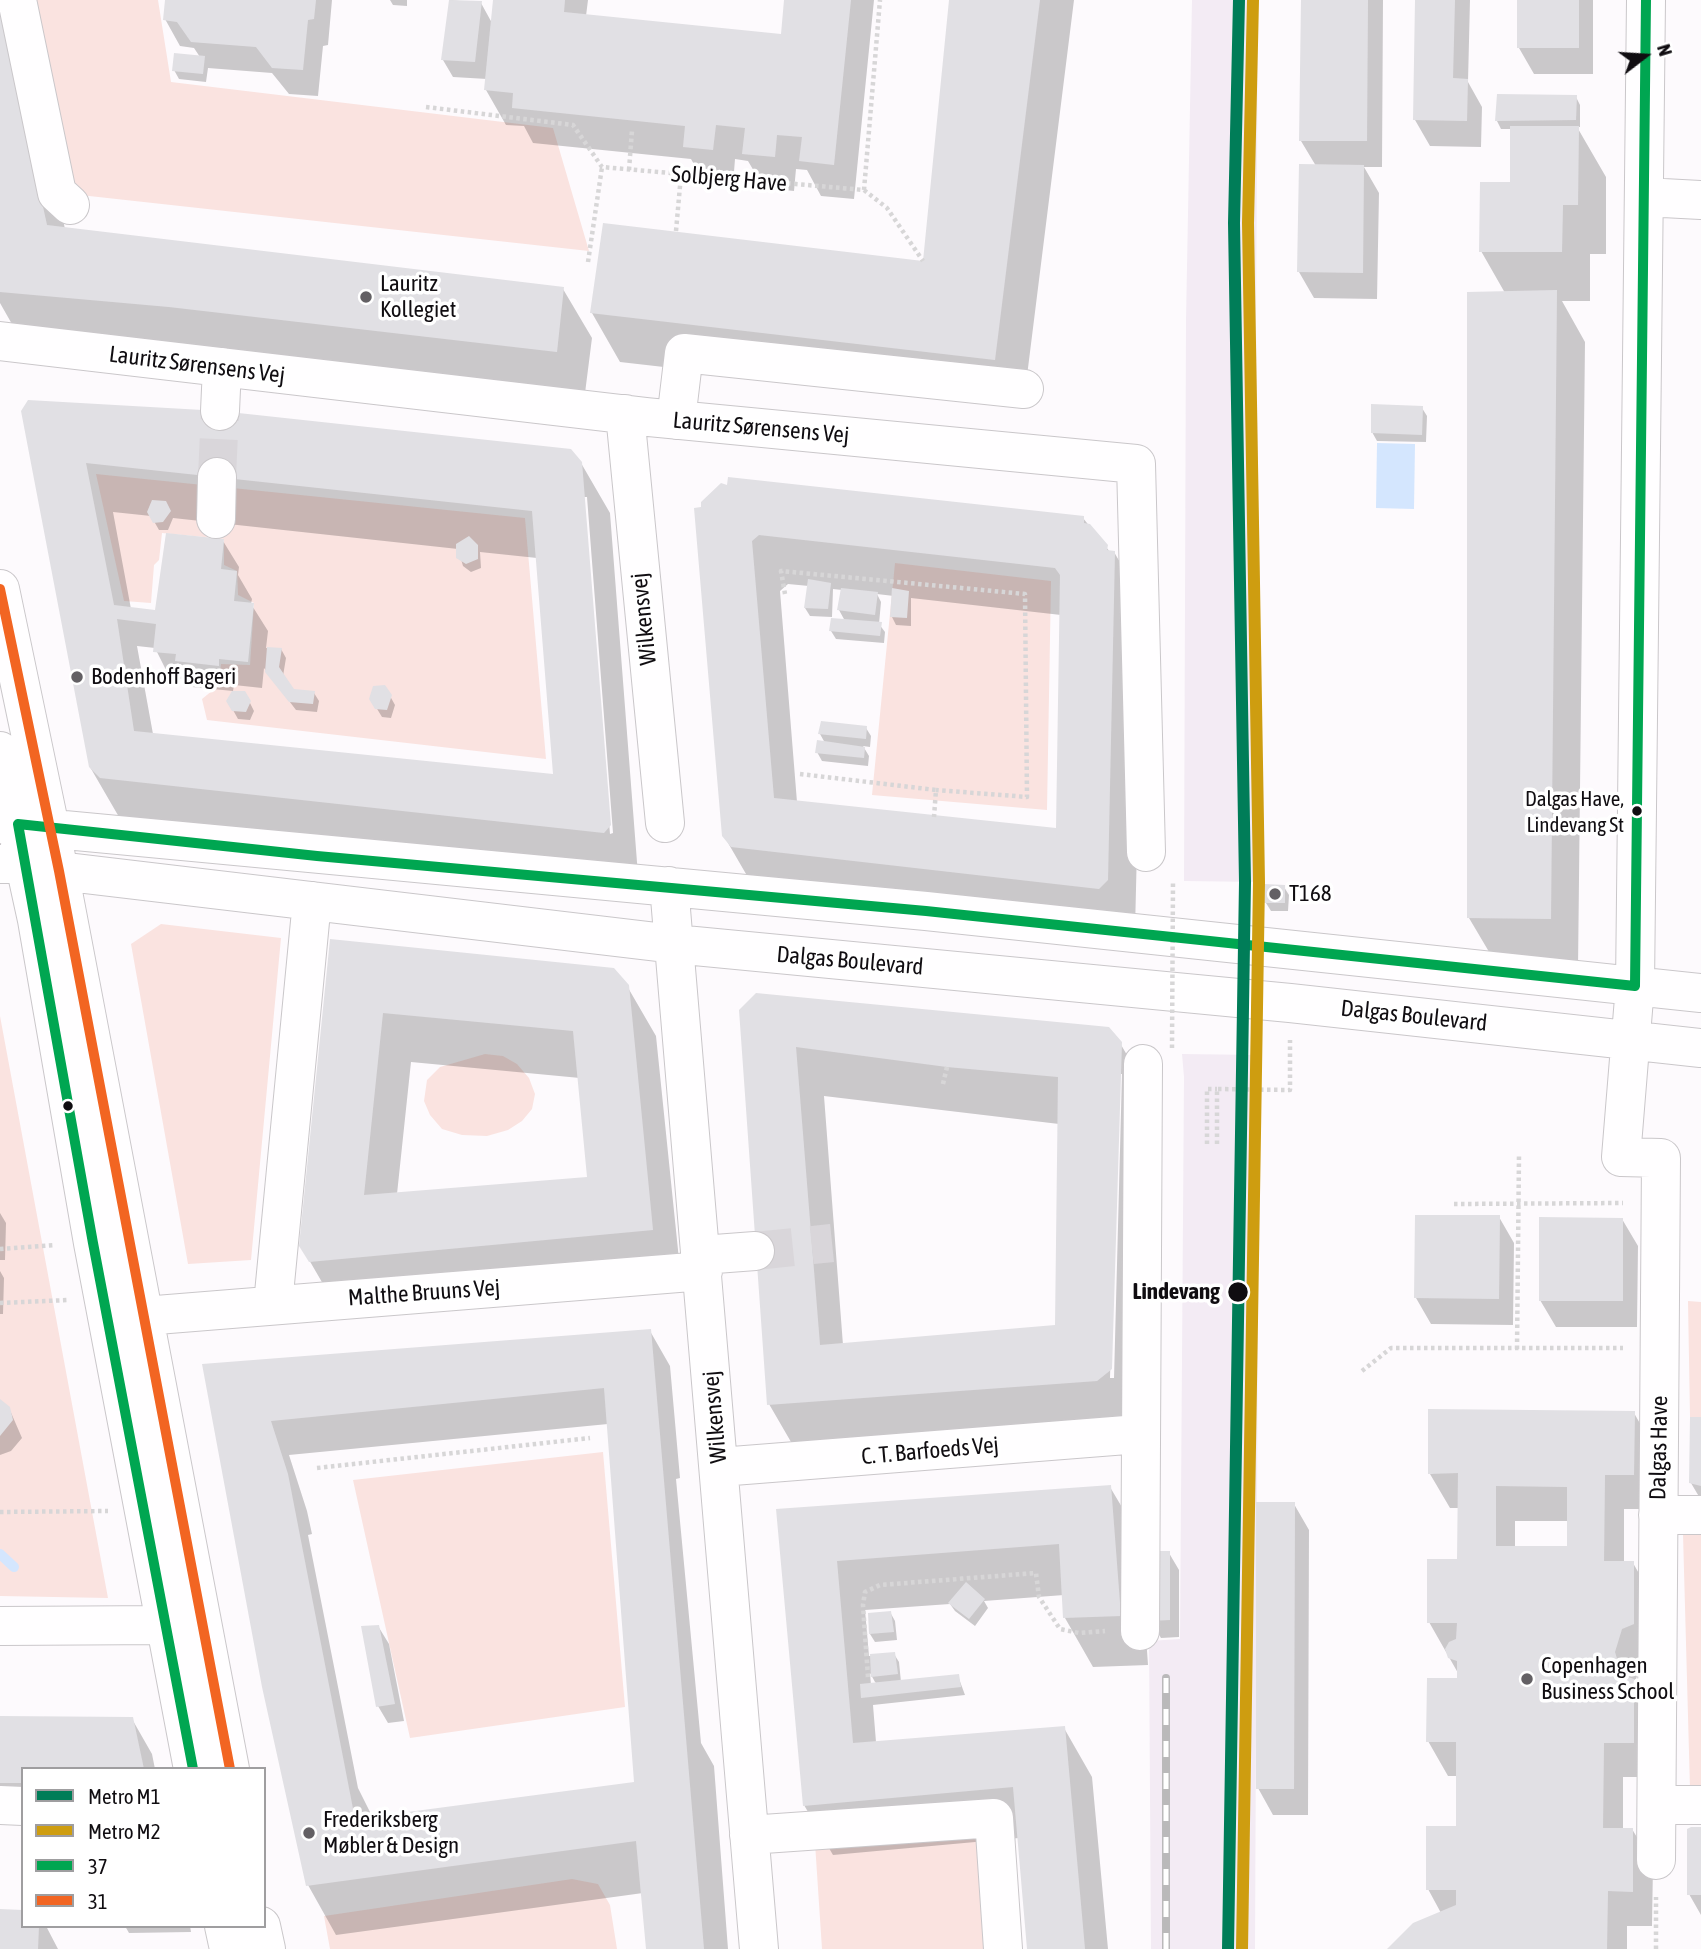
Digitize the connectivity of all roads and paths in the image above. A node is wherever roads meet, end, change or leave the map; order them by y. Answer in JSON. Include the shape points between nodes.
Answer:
{"nodes":[{"id":1,"x":17,"y":0,"type":"edge"},
{"id":2,"x":880,"y":0,"type":"edge"},
{"id":3,"x":1646,"y":0,"type":"edge"},
{"id":4,"x":426,"y":107,"type":"dead end"},
{"id":5,"x":632,"y":130,"type":"dead end"},
{"id":6,"x":602,"y":167,"type":"junction"},
{"id":7,"x":629,"y":170,"type":"junction"},
{"id":8,"x":681,"y":175,"type":"junction"},
{"id":9,"x":864,"y":190,"type":"junction"},
{"id":10,"x":1644,"y":197,"type":"junction"},
{"id":11,"x":1701,"y":200,"type":"edge"},
{"id":12,"x":70,"y":205,"type":"dead end"},
{"id":13,"x":676,"y":231,"type":"dead end"},
{"id":14,"x":923,"y":261,"type":"dead end"},
{"id":15,"x":588,"y":262,"type":"dead end"},
{"id":16,"x":0,"y":341,"type":"edge"},
{"id":17,"x":222,"y":368,"type":"junction"},
{"id":18,"x":1024,"y":389,"type":"dead end"},
{"id":19,"x":220,"y":411,"type":"tunnel mouth"},
{"id":20,"x":625,"y":414,"type":"junction"},
{"id":21,"x":676,"y":420,"type":"junction"},
{"id":22,"x":217,"y":477,"type":"tunnel mouth"},
{"id":23,"x":216,"y":519,"type":"dead end"},
{"id":24,"x":0,"y":589,"type":"edge"},
{"id":25,"x":785,"y":594,"type":"dead end"},
{"id":26,"x":0,"y":751,"type":"edge"},
{"id":27,"x":800,"y":774,"type":"dead end"},
{"id":28,"x":936,"y":790,"type":"junction"},
{"id":29,"x":934,"y":817,"type":"dead end"},
{"id":30,"x":665,"y":823,"type":"dead end"},
{"id":31,"x":23,"y":826,"type":"edge"},
{"id":32,"x":1146,"y":852,"type":"dead end"},
{"id":33,"x":28,"y":866,"type":"edge"},
{"id":34,"x":1173,"y":882,"type":"dead end"},
{"id":35,"x":669,"y":886,"type":"junction"},
{"id":36,"x":312,"y":901,"type":"junction"},
{"id":37,"x":674,"y":944,"type":"junction"},
{"id":38,"x":1635,"y":986,"type":"junction"},
{"id":39,"x":1701,"y":993,"type":"edge"},
{"id":40,"x":1290,"y":1003,"type":"junction"},
{"id":41,"x":1630,"y":1040,"type":"junction"},
{"id":42,"x":1701,"y":1048,"type":"edge"},
{"id":43,"x":1158,"y":1056,"type":"joint"},
{"id":44,"x":947,"y":1067,"type":"dead end"},
{"id":45,"x":943,"y":1084,"type":"dead end"},
{"id":46,"x":1217,"y":1089,"type":"junction"},
{"id":47,"x":1207,"y":1144,"type":"dead end"},
{"id":48,"x":1217,"y":1144,"type":"dead end"},
{"id":49,"x":1519,"y":1155,"type":"dead end"},
{"id":50,"x":1660,"y":1203,"type":"junction"},
{"id":51,"x":1454,"y":1204,"type":"dead end"},
{"id":52,"x":1518,"y":1204,"type":"junction"},
{"id":53,"x":93,"y":1243,"type":"junction"},
{"id":54,"x":0,"y":1249,"type":"edge"},
{"id":55,"x":754,"y":1251,"type":"tunnel mouth"},
{"id":56,"x":702,"y":1263,"type":"junction"},
{"id":57,"x":0,"y":1303,"type":"edge"},
{"id":58,"x":273,"y":1304,"type":"junction"},
{"id":59,"x":105,"y":1305,"type":"junction"},
{"id":60,"x":144,"y":1316,"type":"junction"},
{"id":61,"x":1659,"y":1348,"type":"junction"},
{"id":62,"x":1517,"y":1349,"type":"junction"},
{"id":63,"x":1362,"y":1371,"type":"dead end"},
{"id":64,"x":1139,"y":1434,"type":"junction"},
{"id":65,"x":590,"y":1438,"type":"dead end"},
{"id":66,"x":720,"y":1467,"type":"junction"},
{"id":67,"x":317,"y":1468,"type":"dead end"},
{"id":68,"x":145,"y":1511,"type":"junction"},
{"id":69,"x":0,"y":1512,"type":"edge"},
{"id":70,"x":1658,"y":1514,"type":"junction"},
{"id":71,"x":1701,"y":1515,"type":"edge"},
{"id":72,"x":164,"y":1625,"type":"junction"},
{"id":73,"x":0,"y":1626,"type":"edge"},
{"id":74,"x":1140,"y":1628,"type":"joint"},
{"id":75,"x":204,"y":1633,"type":"junction"},
{"id":76,"x":868,"y":1677,"type":"dead end"},
{"id":77,"x":193,"y":1767,"type":"edge"},
{"id":78,"x":230,"y":1767,"type":"edge"},
{"id":79,"x":0,"y":1805,"type":"edge"},
{"id":80,"x":1657,"y":1805,"type":"junction"},
{"id":81,"x":1701,"y":1805,"type":"edge"},
{"id":82,"x":21,"y":1806,"type":"edge"},
{"id":83,"x":749,"y":1835,"type":"junction"},
{"id":84,"x":1656,"y":1860,"type":"joint"},
{"id":85,"x":224,"y":1928,"type":"edge"},
{"id":86,"x":261,"y":1928,"type":"edge"},
{"id":87,"x":229,"y":1949,"type":"edge"},
{"id":88,"x":266,"y":1949,"type":"edge"},
{"id":89,"x":760,"y":1949,"type":"edge"},
{"id":90,"x":1003,"y":1949,"type":"edge"},
{"id":91,"x":1656,"y":1949,"type":"edge"}],
"edges":[{"from":1,"to":12,"type":"street","via":[[57,193]]},
{"from":2,"to":9,"type":"path"},
{"from":3,"to":10,"type":"street","name":"Dalgas Have"},
{"from":4,"to":6,"type":"path","via":[[573,125]]},
{"from":5,"to":7,"type":"path"},
{"from":6,"to":7,"type":"path","name":"Solbjerg Have"},
{"from":6,"to":15,"type":"path"},
{"from":7,"to":8,"type":"path","name":"Solbjerg Have"},
{"from":8,"to":9,"type":"path","name":"Solbjerg Have"},
{"from":8,"to":13,"type":"path"},
{"from":9,"to":14,"type":"path","via":[[887,208]]},
{"from":10,"to":11,"type":"street"},
{"from":10,"to":38,"type":"street","name":"Dalgas Have"},
{"from":16,"to":17,"type":"street","name":"Lauritz Sørensens Vej"},
{"from":17,"to":19,"type":"street"},
{"from":17,"to":20,"type":"street","name":"Lauritz Sørensens Vej"},
{"from":18,"to":21,"type":"street","via":[[684,353]]},
{"from":20,"to":21,"type":"street","name":"Lauritz Sørensens Vej"},
{"from":20,"to":30,"type":"street","name":"Wilkensvej"},
{"from":21,"to":32,"type":"street","name":"Lauritz Sørensens Vej","via":[[1136,464]]},
{"from":22,"to":23,"type":"street"},
{"from":24,"to":31,"type":"street"},
{"from":25,"to":28,"type":"path","via":[[782,571],[1025,594],[1027,797]]},
{"from":26,"to":31,"type":"street"},
{"from":27,"to":28,"type":"path"},
{"from":28,"to":29,"type":"path"},
{"from":31,"to":33,"type":"street"},
{"from":31,"to":35,"type":"street"},
{"from":33,"to":36,"type":"street","name":"Dalgas Boulevard"},
{"from":33,"to":53,"type":"street"},
{"from":33,"to":60,"type":"street"},
{"from":34,"to":43,"type":"path","bridge":true},
{"from":35,"to":37,"type":"street","name":"Wilkensvej"},
{"from":35,"to":38,"type":"street"},
{"from":36,"to":37,"type":"street","name":"Dalgas Boulevard"},
{"from":36,"to":58,"type":"street"},
{"from":37,"to":40,"type":"street","name":"Dalgas Boulevard"},
{"from":37,"to":56,"type":"street","name":"Wilkensvej"},
{"from":38,"to":39,"type":"street"},
{"from":38,"to":41,"type":"street","name":"Dalgas Have"},
{"from":40,"to":41,"type":"street","name":"Dalgas Boulevard"},
{"from":40,"to":46,"type":"path","via":[[1290,1090]]},
{"from":41,"to":42,"type":"street","name":"Dalgas Boulevard"},
{"from":41,"to":50,"type":"street","name":"Dalgas Have","via":[[1621,1157],[1661,1158]]},
{"from":43,"to":64,"type":"street"},
{"from":44,"to":45,"type":"path"},
{"from":46,"to":47,"type":"path","via":[[1207,1089]]},
{"from":46,"to":48,"type":"path"},
{"from":49,"to":52,"type":"path"},
{"from":50,"to":52,"type":"path"},
{"from":50,"to":61,"type":"street","name":"Dalgas Have"},
{"from":51,"to":52,"type":"path"},
{"from":52,"to":62,"type":"path"},
{"from":53,"to":54,"type":"path"},
{"from":53,"to":59,"type":"street"},
{"from":55,"to":56,"type":"street","name":"Malthe Bruuns Vej"},
{"from":56,"to":58,"type":"street","name":"Malthe Bruuns Vej"},
{"from":56,"to":66,"type":"street","name":"Wilkensvej"},
{"from":57,"to":59,"type":"path"},
{"from":58,"to":60,"type":"street","name":"Malthe Bruuns Vej"},
{"from":59,"to":60,"type":"street","name":"Malthe Bruuns Vej"},
{"from":59,"to":68,"type":"street"},
{"from":60,"to":75,"type":"street"},
{"from":61,"to":62,"type":"path"},
{"from":61,"to":70,"type":"street","name":"Dalgas Have"},
{"from":62,"to":63,"type":"path","via":[[1391,1348]]},
{"from":64,"to":66,"type":"street","name":"C. T. Barfoeds Vej"},
{"from":64,"to":74,"type":"street"},
{"from":65,"to":67,"type":"path"},
{"from":66,"to":83,"type":"street","name":"Wilkensvej"},
{"from":68,"to":69,"type":"path"},
{"from":68,"to":72,"type":"street"},
{"from":70,"to":71,"type":"street"},
{"from":70,"to":80,"type":"street","name":"Dalgas Have"},
{"from":72,"to":73,"type":"street"},
{"from":72,"to":75,"type":"street"},
{"from":72,"to":77,"type":"street"},
{"from":74,"to":76,"type":"path","via":[[1079,1633],[1060,1629],[1039,1597],[1036,1573],[880,1585],[865,1592],[863,1605]]},
{"from":75,"to":78,"type":"street"},
{"from":79,"to":82,"type":"street"},
{"from":80,"to":81,"type":"street"},
{"from":80,"to":84,"type":"street","name":"Dalgas Have"},
{"from":83,"to":89,"type":"street","name":"Wilkensvej"},
{"from":83,"to":90,"type":"street","via":[[994,1818]]},
{"from":84,"to":91,"type":"path"},
{"from":85,"to":87,"type":"street"},
{"from":86,"to":88,"type":"street"}]}
